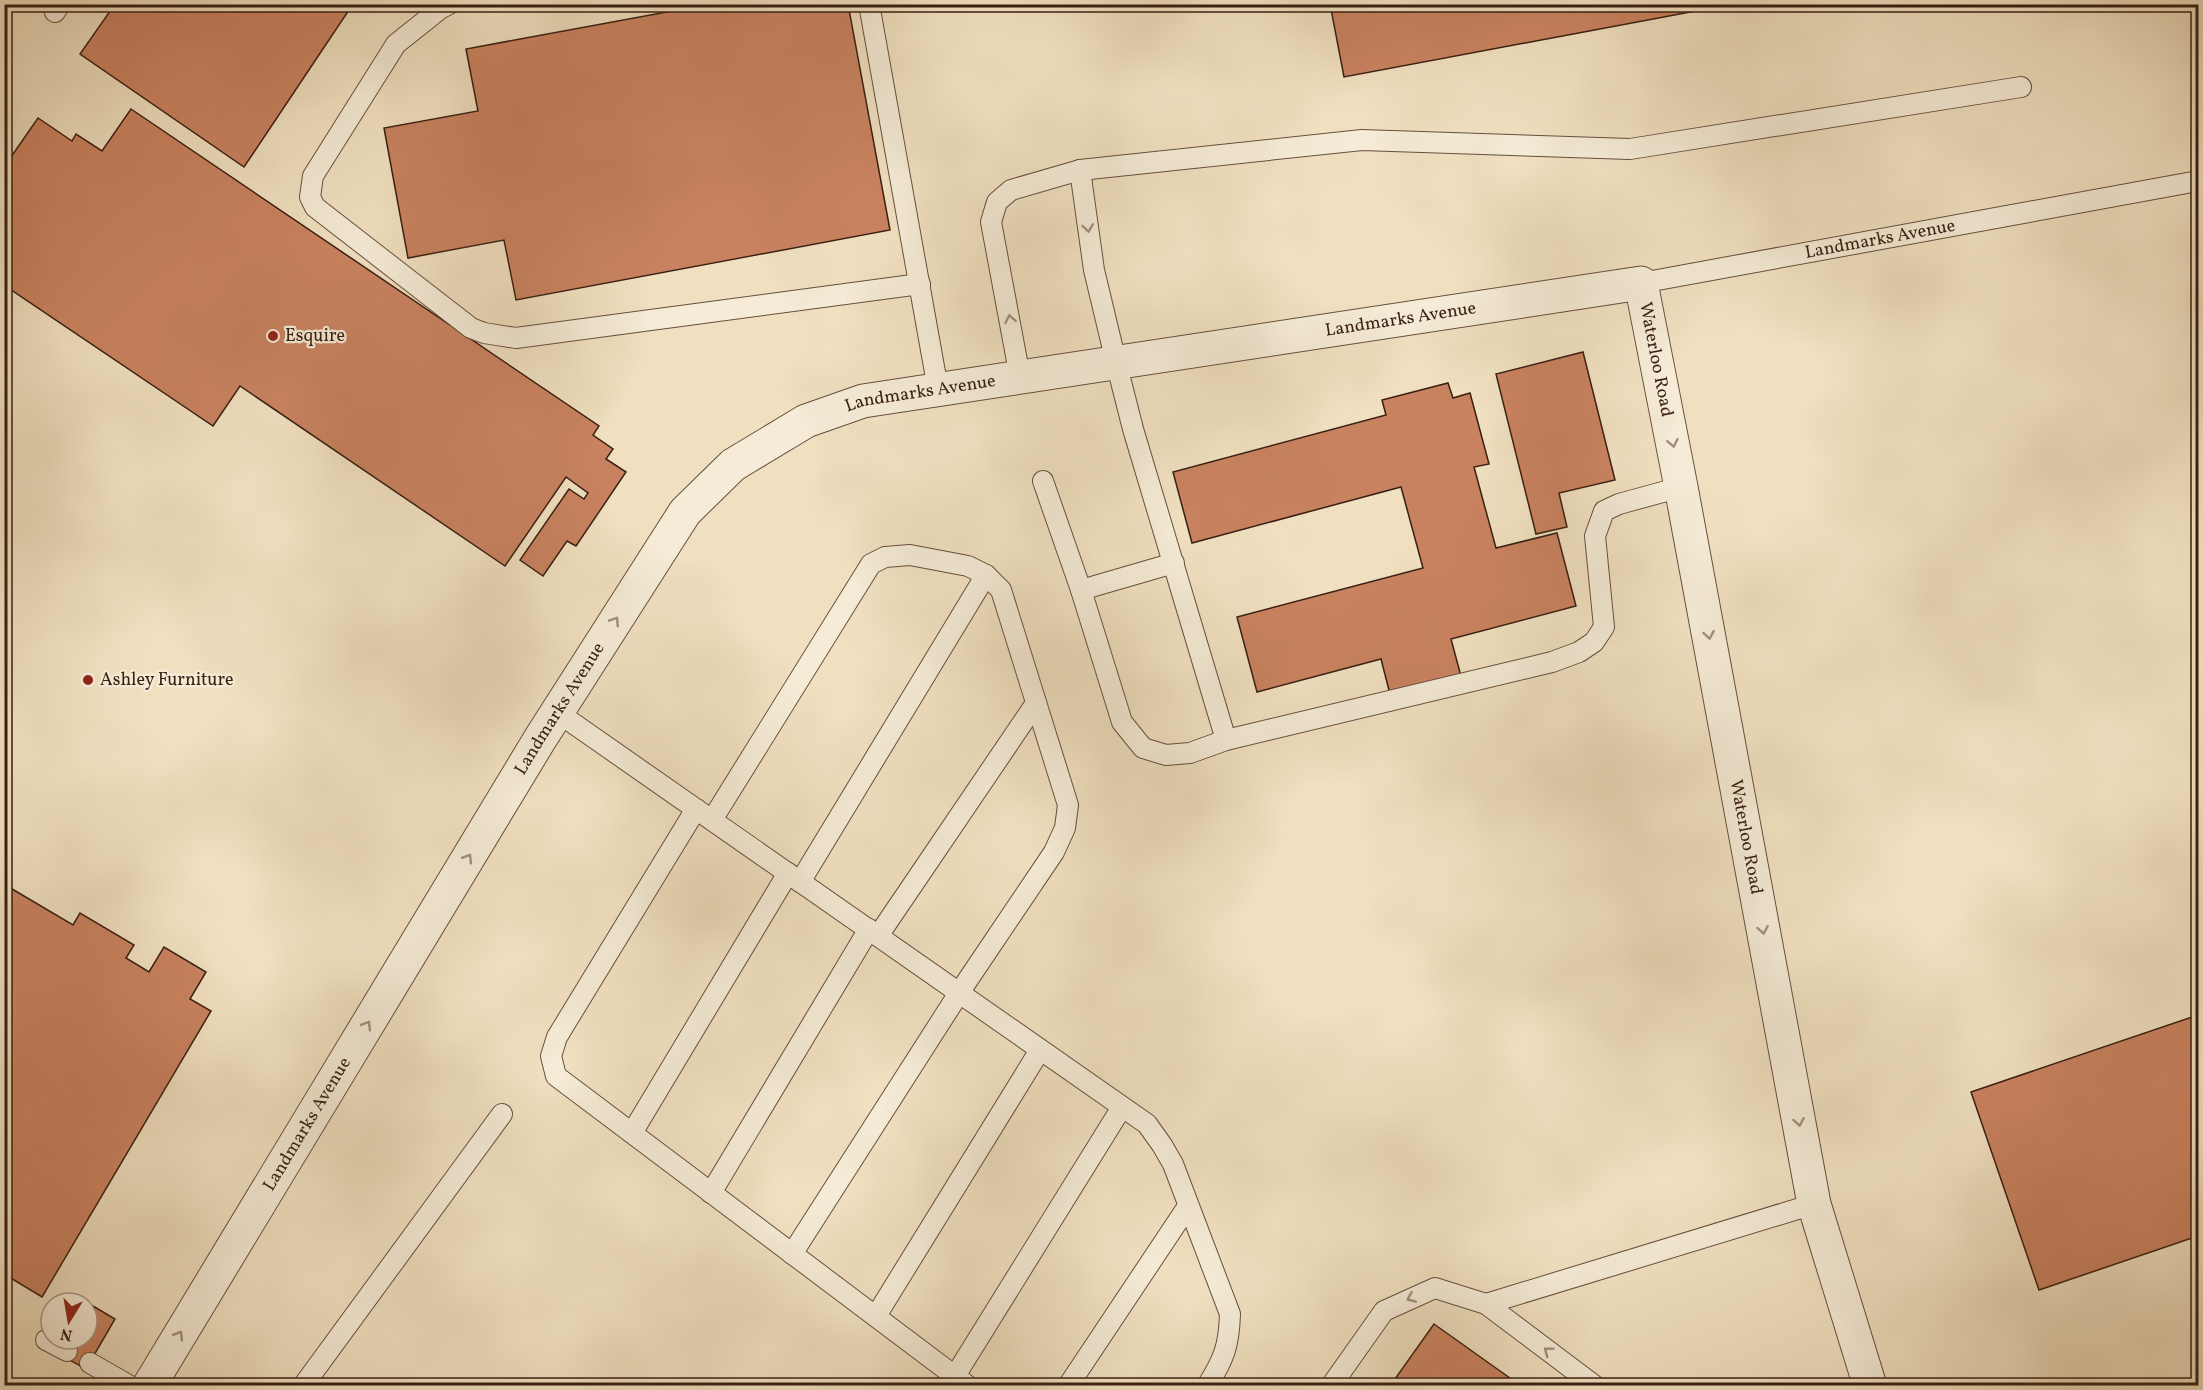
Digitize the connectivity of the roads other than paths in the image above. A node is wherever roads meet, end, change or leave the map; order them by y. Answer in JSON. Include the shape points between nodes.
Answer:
{"nodes":[{"id":1,"x":449,"y":4,"type":"edge"},
{"id":2,"x":869,"y":4,"type":"edge"},
{"id":3,"x":2021,"y":87,"type":"dead end"},
{"id":4,"x":1080,"y":170,"type":"junction"},
{"id":5,"x":2199,"y":182,"type":"edge"},
{"id":6,"x":1641,"y":283,"type":"junction"},
{"id":7,"x":920,"y":284,"type":"junction"},
{"id":8,"x":1116,"y":362,"type":"junction"},
{"id":9,"x":1020,"y":377,"type":"junction"},
{"id":10,"x":938,"y":389,"type":"junction"},
{"id":11,"x":1043,"y":481,"type":"dead end"},
{"id":12,"x":1681,"y":487,"type":"junction"},
{"id":13,"x":1174,"y":563,"type":"junction"},
{"id":14,"x":986,"y":575,"type":"junction"},
{"id":15,"x":1081,"y":590,"type":"junction"},
{"id":16,"x":1036,"y":703,"type":"junction"},
{"id":17,"x":557,"y":712,"type":"junction"},
{"id":18,"x":1226,"y":740,"type":"junction"},
{"id":19,"x":704,"y":815,"type":"junction"},
{"id":20,"x":794,"y":877,"type":"junction"},
{"id":21,"x":873,"y":933,"type":"junction"},
{"id":22,"x":959,"y":993,"type":"junction"},
{"id":23,"x":1040,"y":1050,"type":"junction"},
{"id":24,"x":1122,"y":1107,"type":"junction"},
{"id":25,"x":502,"y":1113,"type":"dead end"},
{"id":26,"x":632,"y":1133,"type":"junction"},
{"id":27,"x":711,"y":1193,"type":"junction"},
{"id":28,"x":1814,"y":1204,"type":"junction"},
{"id":29,"x":1188,"y":1206,"type":"junction"},
{"id":30,"x":792,"y":1254,"type":"junction"},
{"id":31,"x":1486,"y":1304,"type":"junction"},
{"id":32,"x":876,"y":1316,"type":"junction"},
{"id":33,"x":90,"y":1363,"type":"dead end"},
{"id":34,"x":962,"y":1381,"type":"edge"},
{"id":35,"x":148,"y":1384,"type":"edge"},
{"id":36,"x":303,"y":1386,"type":"edge"},
{"id":37,"x":1068,"y":1386,"type":"edge"},
{"id":38,"x":1207,"y":1386,"type":"edge"},
{"id":39,"x":1331,"y":1386,"type":"edge"},
{"id":40,"x":1595,"y":1386,"type":"edge"},
{"id":41,"x":1870,"y":1386,"type":"edge"}],
"edges":[{"from":1,"to":7,"type":"lane","via":[[396,44],[314,176],[309,196],[315,207],[471,328],[516,338]]},
{"from":2,"to":7,"type":"lane"},
{"from":3,"to":4,"type":"lane","via":[[1630,149],[1362,140]]},
{"from":4,"to":8,"type":"lane","one_way":true,"via":[[1094,270]]},
{"from":9,"to":4,"type":"lane","one_way":true,"via":[[991,222],[997,202],[1011,190]]},
{"from":5,"to":6,"type":"lane","name":"Landmarks Avenue"},
{"from":6,"to":8,"type":"street","name":"Landmarks Avenue"},
{"from":6,"to":12,"type":"street","name":"Waterloo Road","one_way":true},
{"from":7,"to":10,"type":"lane"},
{"from":8,"to":9,"type":"street","name":"Landmarks Avenue"},
{"from":8,"to":13,"type":"lane"},
{"from":9,"to":10,"type":"street","name":"Landmarks Avenue"},
{"from":17,"to":10,"type":"street","name":"Landmarks Avenue","one_way":true,"via":[[685,512],[733,465],[806,422],[863,401]]},
{"from":11,"to":15,"type":"lane"},
{"from":12,"to":18,"type":"lane","via":[[1604,511],[1595,536],[1604,627],[1594,642],[1579,652],[1552,662]]},
{"from":12,"to":28,"type":"street","name":"Waterloo Road","one_way":true},
{"from":13,"to":15,"type":"lane"},
{"from":13,"to":18,"type":"lane"},
{"from":14,"to":16,"type":"lane","via":[[1001,590]]},
{"from":14,"to":19,"type":"lane","via":[[968,566],[910,555],[885,557],[871,564]]},
{"from":14,"to":20,"type":"lane"},
{"from":15,"to":18,"type":"lane","via":[[1122,722],[1143,748],[1166,755],[1190,753]]},
{"from":16,"to":21,"type":"lane"},
{"from":16,"to":22,"type":"lane","via":[[1068,805],[1065,828],[1054,852]]},
{"from":17,"to":19,"type":"lane"},
{"from":35,"to":17,"type":"street","name":"Landmarks Avenue","one_way":true},
{"from":19,"to":20,"type":"lane"},
{"from":19,"to":26,"type":"lane","via":[[557,1037],[551,1056],[556,1076]]},
{"from":20,"to":21,"type":"lane"},
{"from":20,"to":26,"type":"lane"},
{"from":21,"to":22,"type":"lane"},
{"from":21,"to":27,"type":"lane"},
{"from":22,"to":23,"type":"lane"},
{"from":22,"to":30,"type":"lane"},
{"from":23,"to":24,"type":"lane"},
{"from":23,"to":32,"type":"lane"},
{"from":24,"to":29,"type":"lane","via":[[1148,1124],[1173,1164]]},
{"from":24,"to":34,"type":"lane"},
{"from":25,"to":36,"type":"lane"},
{"from":26,"to":27,"type":"lane"},
{"from":27,"to":30,"type":"lane"},
{"from":28,"to":31,"type":"lane"},
{"from":28,"to":41,"type":"street","name":"Waterloo Road"},
{"from":29,"to":37,"type":"lane"},
{"from":29,"to":38,"type":"lane","via":[[1230,1314],[1229,1339]]},
{"from":30,"to":32,"type":"lane"},
{"from":31,"to":39,"type":"lane","one_way":true,"via":[[1435,1288],[1384,1311]]},
{"from":40,"to":31,"type":"lane","one_way":true},
{"from":32,"to":34,"type":"lane"},
{"from":33,"to":35,"type":"lane"}]}
